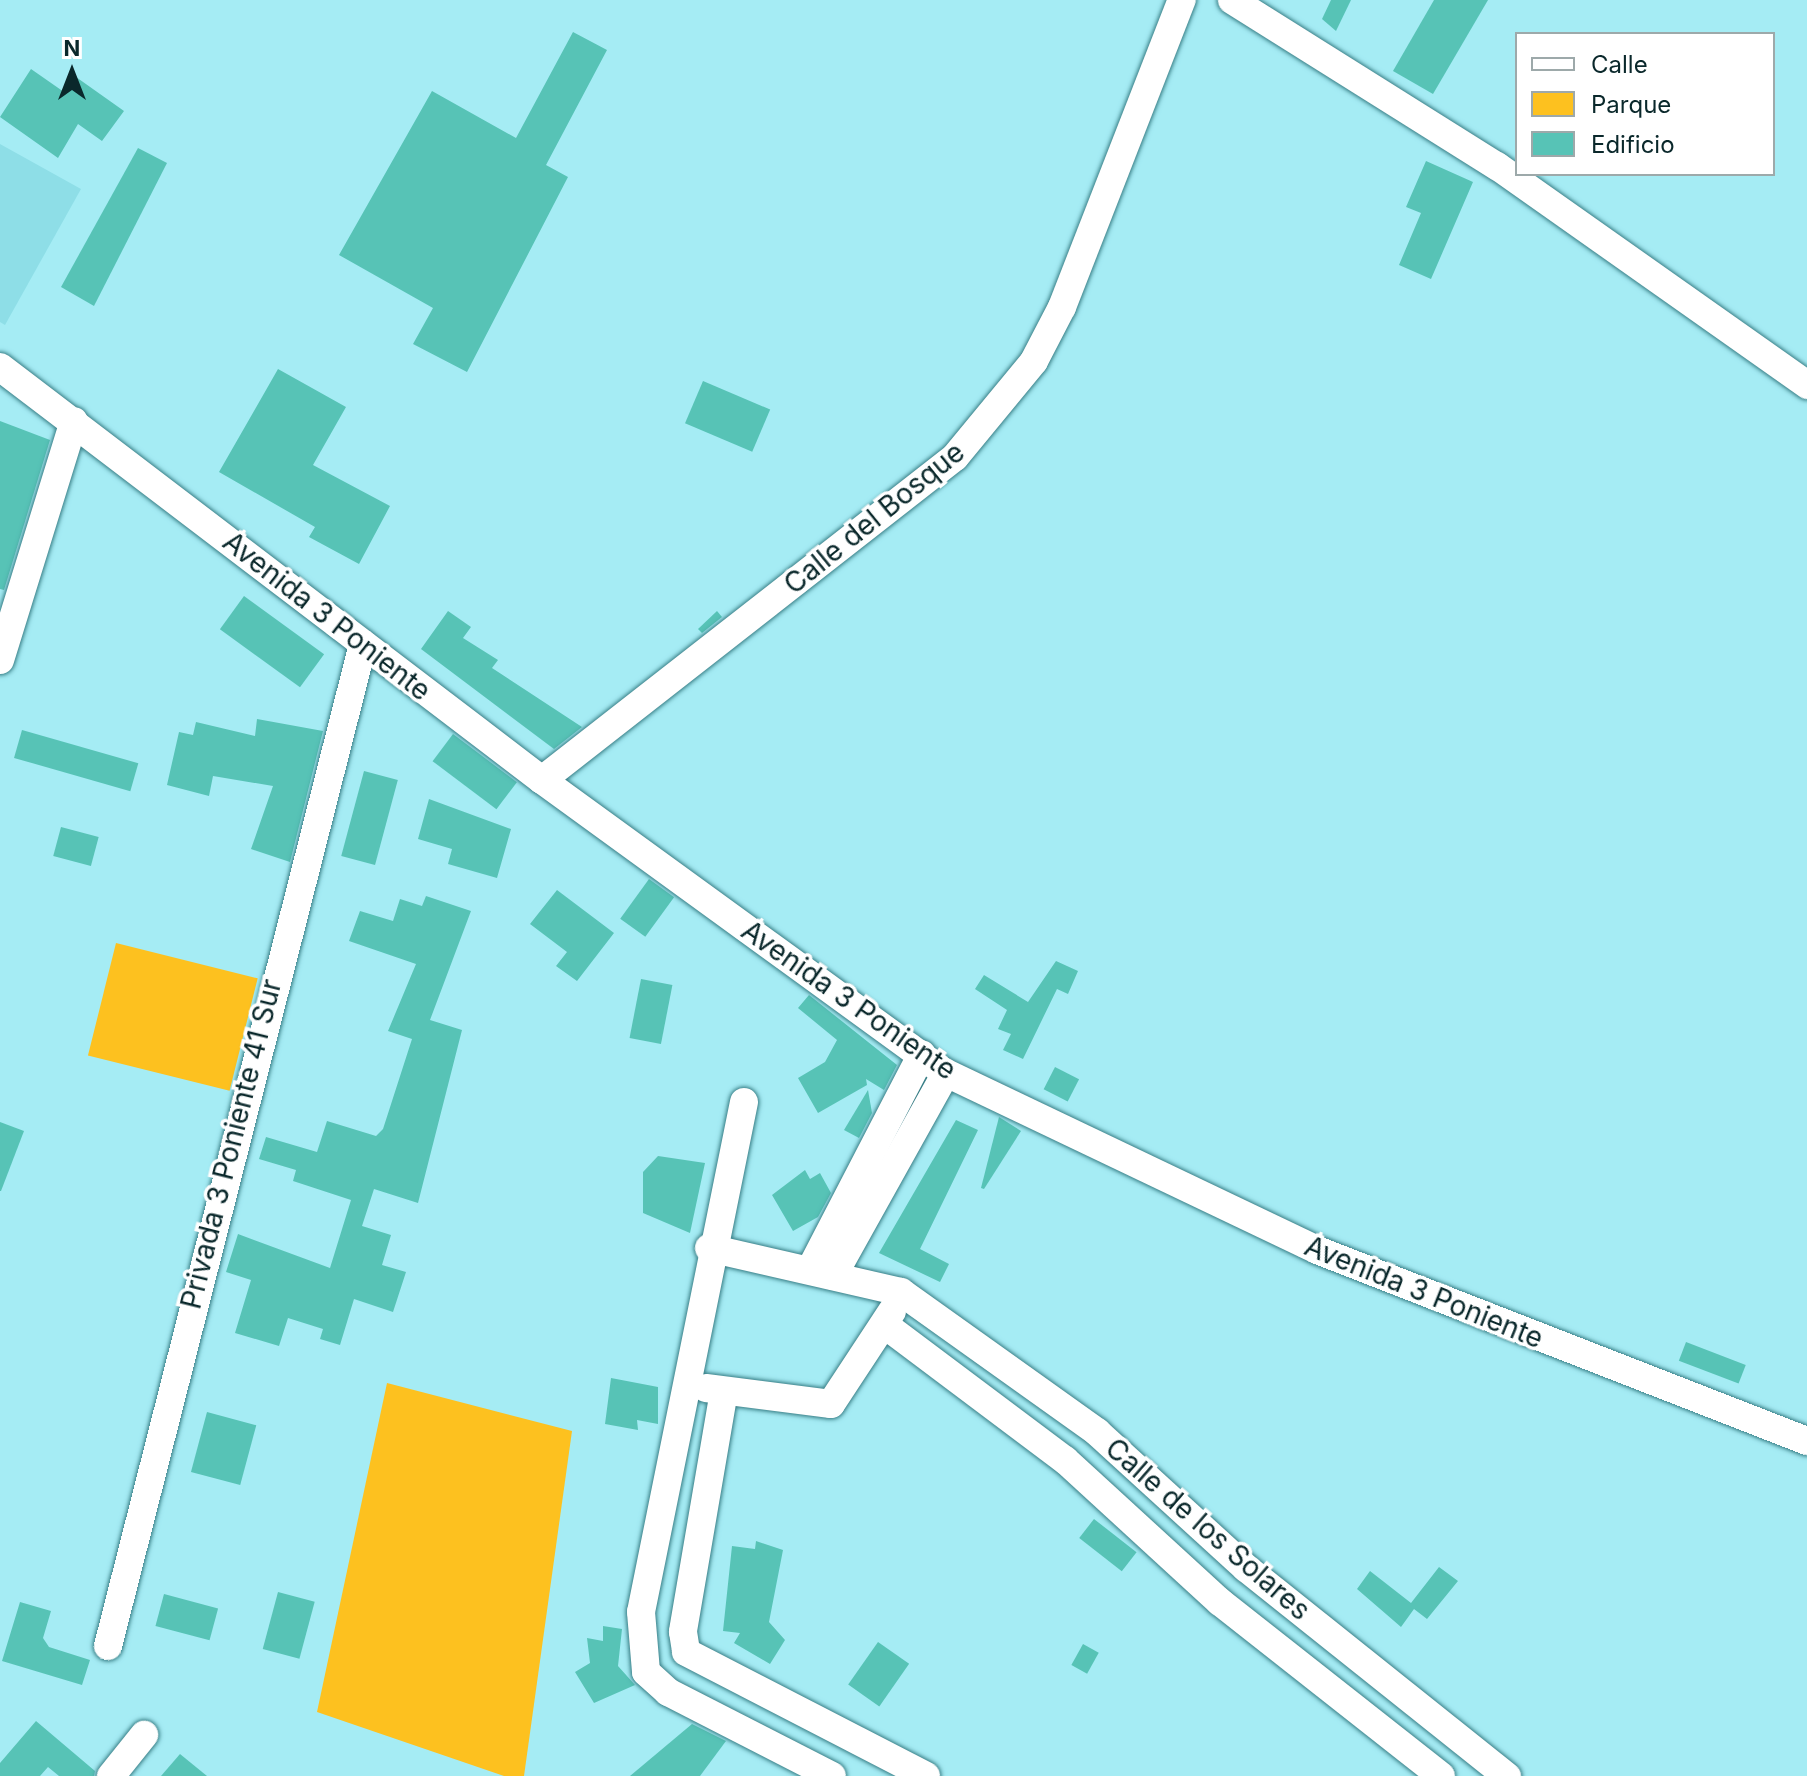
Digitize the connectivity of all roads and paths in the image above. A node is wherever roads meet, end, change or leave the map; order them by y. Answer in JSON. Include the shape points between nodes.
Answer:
{"nodes":[{"id":1,"x":1182,"y":0,"type":"edge"},
{"id":2,"x":1232,"y":0,"type":"edge"},
{"id":3,"x":0,"y":367,"type":"edge"},
{"id":4,"x":1807,"y":385,"type":"edge"},
{"id":5,"x":74,"y":421,"type":"junction"},
{"id":6,"x":363,"y":644,"type":"junction"},
{"id":7,"x":0,"y":660,"type":"edge"},
{"id":8,"x":542,"y":780,"type":"junction"},
{"id":9,"x":922,"y":1054,"type":"junction"},
{"id":10,"x":946,"y":1073,"type":"junction"},
{"id":11,"x":744,"y":1102,"type":"dead end"},
{"id":12,"x":709,"y":1248,"type":"junction"},
{"id":13,"x":822,"y":1273,"type":"junction"},
{"id":14,"x":901,"y":1292,"type":"junction"},
{"id":15,"x":885,"y":1325,"type":"junction"},
{"id":16,"x":684,"y":1383,"type":"junction"},
{"id":17,"x":724,"y":1391,"type":"junction"},
{"id":18,"x":1807,"y":1441,"type":"edge"},
{"id":19,"x":1246,"y":1568,"type":"junction"},
{"id":20,"x":1220,"y":1602,"type":"junction"},
{"id":21,"x":108,"y":1646,"type":"dead end"},
{"id":22,"x":144,"y":1735,"type":"dead end"},
{"id":23,"x":111,"y":1776,"type":"edge"},
{"id":24,"x":832,"y":1776,"type":"edge"},
{"id":25,"x":926,"y":1776,"type":"edge"},
{"id":26,"x":1441,"y":1776,"type":"edge"},
{"id":27,"x":1507,"y":1776,"type":"edge"}],
"edges":[{"from":1,"to":8,"type":"street","name":"Calle del Bosque","via":[[1062,307],[1034,361],[955,457]]},
{"from":2,"to":4,"type":"street","via":[[1497,166]]},
{"from":3,"to":5,"type":"street","name":"Avenida 3 Poniente"},
{"from":5,"to":6,"type":"street","name":"Avenida 3 Poniente"},
{"from":5,"to":7,"type":"street"},
{"from":6,"to":8,"type":"street","name":"Avenida 3 Poniente"},
{"from":6,"to":21,"type":"street","name":"Privada 3 Poniente 41 Sur"},
{"from":8,"to":9,"type":"street","name":"Avenida 3 Poniente"},
{"from":9,"to":10,"type":"street","name":"Avenida 3 Poniente"},
{"from":9,"to":13,"type":"street"},
{"from":10,"to":13,"type":"street"},
{"from":10,"to":18,"type":"street","name":"Avenida 3 Poniente","via":[[1317,1250]]},
{"from":11,"to":12,"type":"street"},
{"from":12,"to":13,"type":"street","name":"Calle de los Solares"},
{"from":12,"to":16,"type":"street"},
{"from":13,"to":14,"type":"street","name":"Calle de los Solares"},
{"from":14,"to":15,"type":"street"},
{"from":14,"to":19,"type":"street","name":"Calle de los Solares","via":[[1097,1432]]},
{"from":15,"to":17,"type":"street","via":[[831,1404]]},
{"from":15,"to":20,"type":"street","name":"Calle de los Solares","via":[[1065,1460]]},
{"from":16,"to":17,"type":"street"},
{"from":16,"to":24,"type":"street","via":[[641,1612],[646,1672],[668,1692]]},
{"from":17,"to":25,"type":"street","via":[[683,1632],[686,1652]]},
{"from":19,"to":20,"type":"street"},
{"from":19,"to":27,"type":"street","name":"Calle de los Solares"},
{"from":20,"to":26,"type":"street","name":"Calle de los Solares"},
{"from":22,"to":23,"type":"street"}]}
